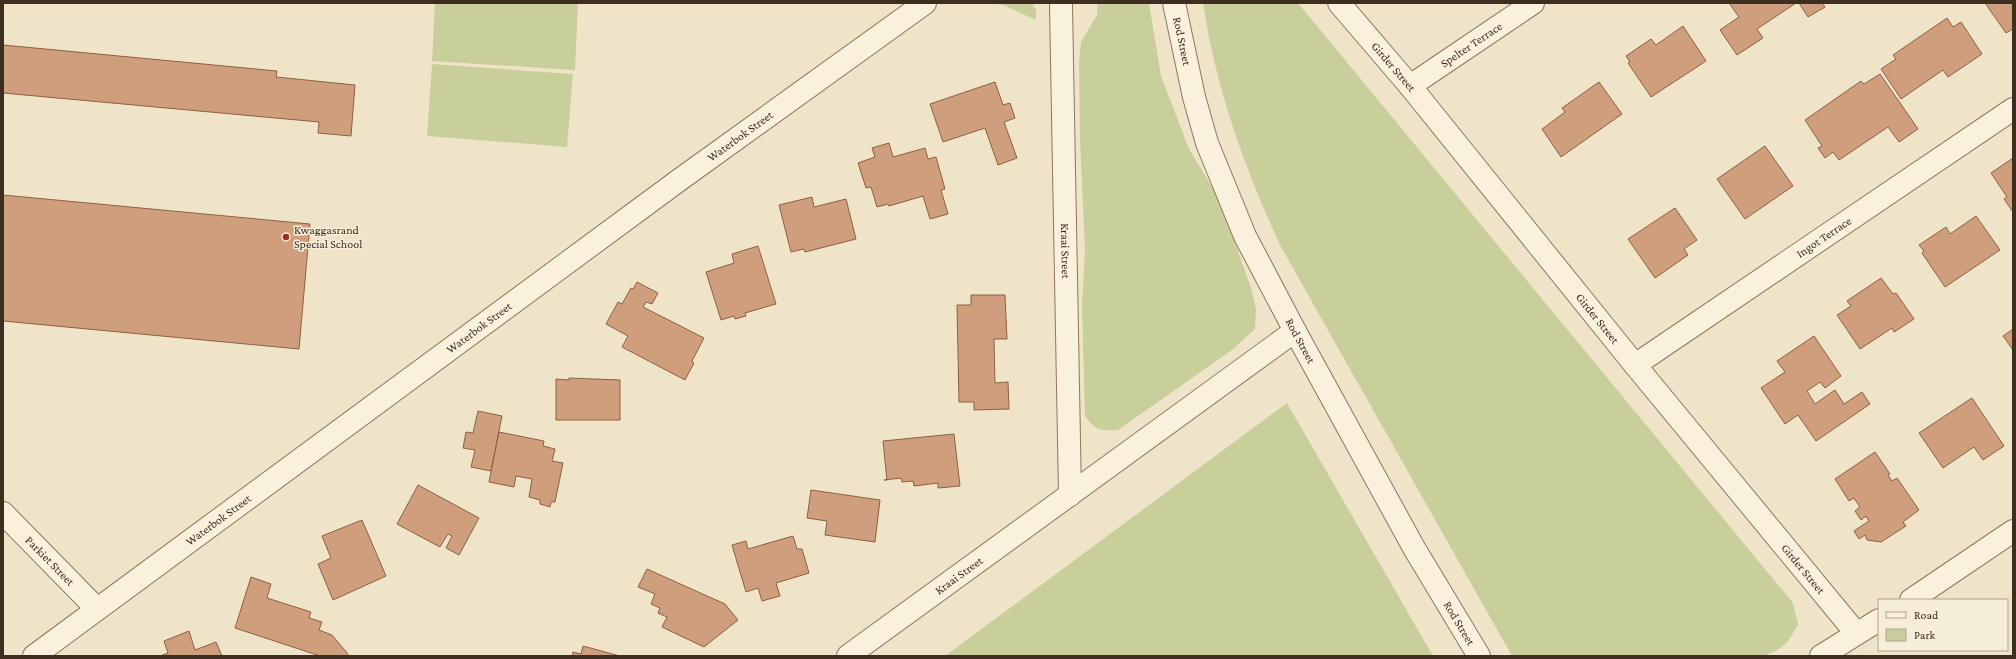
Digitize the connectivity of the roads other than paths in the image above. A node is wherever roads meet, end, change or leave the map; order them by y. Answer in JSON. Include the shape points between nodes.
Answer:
{"nodes":[{"id":1,"x":925,"y":3,"type":"edge"},
{"id":2,"x":1174,"y":3,"type":"edge"},
{"id":3,"x":1339,"y":3,"type":"edge"},
{"id":4,"x":1533,"y":3,"type":"edge"},
{"id":5,"x":1061,"y":6,"type":"dead end"},
{"id":6,"x":1410,"y":86,"type":"junction"},
{"id":7,"x":2013,"y":109,"type":"edge"},
{"id":8,"x":1295,"y":331,"type":"junction"},
{"id":9,"x":1635,"y":365,"type":"junction"},
{"id":10,"x":1070,"y":495,"type":"junction"},
{"id":11,"x":3,"y":513,"type":"edge"},
{"id":12,"x":2013,"y":530,"type":"edge"},
{"id":13,"x":1912,"y":599,"type":"edge"},
{"id":14,"x":97,"y":609,"type":"junction"},
{"id":15,"x":1878,"y":621,"type":"edge"},
{"id":16,"x":1856,"y":633,"type":"junction"},
{"id":17,"x":34,"y":656,"type":"edge"},
{"id":18,"x":848,"y":656,"type":"edge"},
{"id":19,"x":1480,"y":656,"type":"edge"},
{"id":20,"x":1821,"y":656,"type":"edge"}],
"edges":[{"from":1,"to":14,"type":"street","name":"Waterbok Street","via":[[662,192]]},
{"from":2,"to":8,"type":"street","name":"Rod Street","via":[[1194,97],[1219,176],[1245,236]]},
{"from":3,"to":6,"type":"street","name":"Girder Street"},
{"from":4,"to":6,"type":"street","name":"Spelter Terrace"},
{"from":5,"to":10,"type":"street","name":"Kraai Street"},
{"from":6,"to":9,"type":"street","name":"Girder Street"},
{"from":7,"to":9,"type":"street","name":"Ingot Terrace"},
{"from":8,"to":10,"type":"street","name":"Kraai Street"},
{"from":8,"to":19,"type":"street","name":"Rod Street","via":[[1414,548]]},
{"from":9,"to":16,"type":"street","name":"Girder Street"},
{"from":10,"to":18,"type":"street","name":"Kraai Street"},
{"from":11,"to":14,"type":"street","name":"Parkiet Street"},
{"from":12,"to":13,"type":"street"},
{"from":14,"to":17,"type":"street","name":"Waterbok Street"},
{"from":15,"to":16,"type":"street"},
{"from":16,"to":20,"type":"street"}]}
